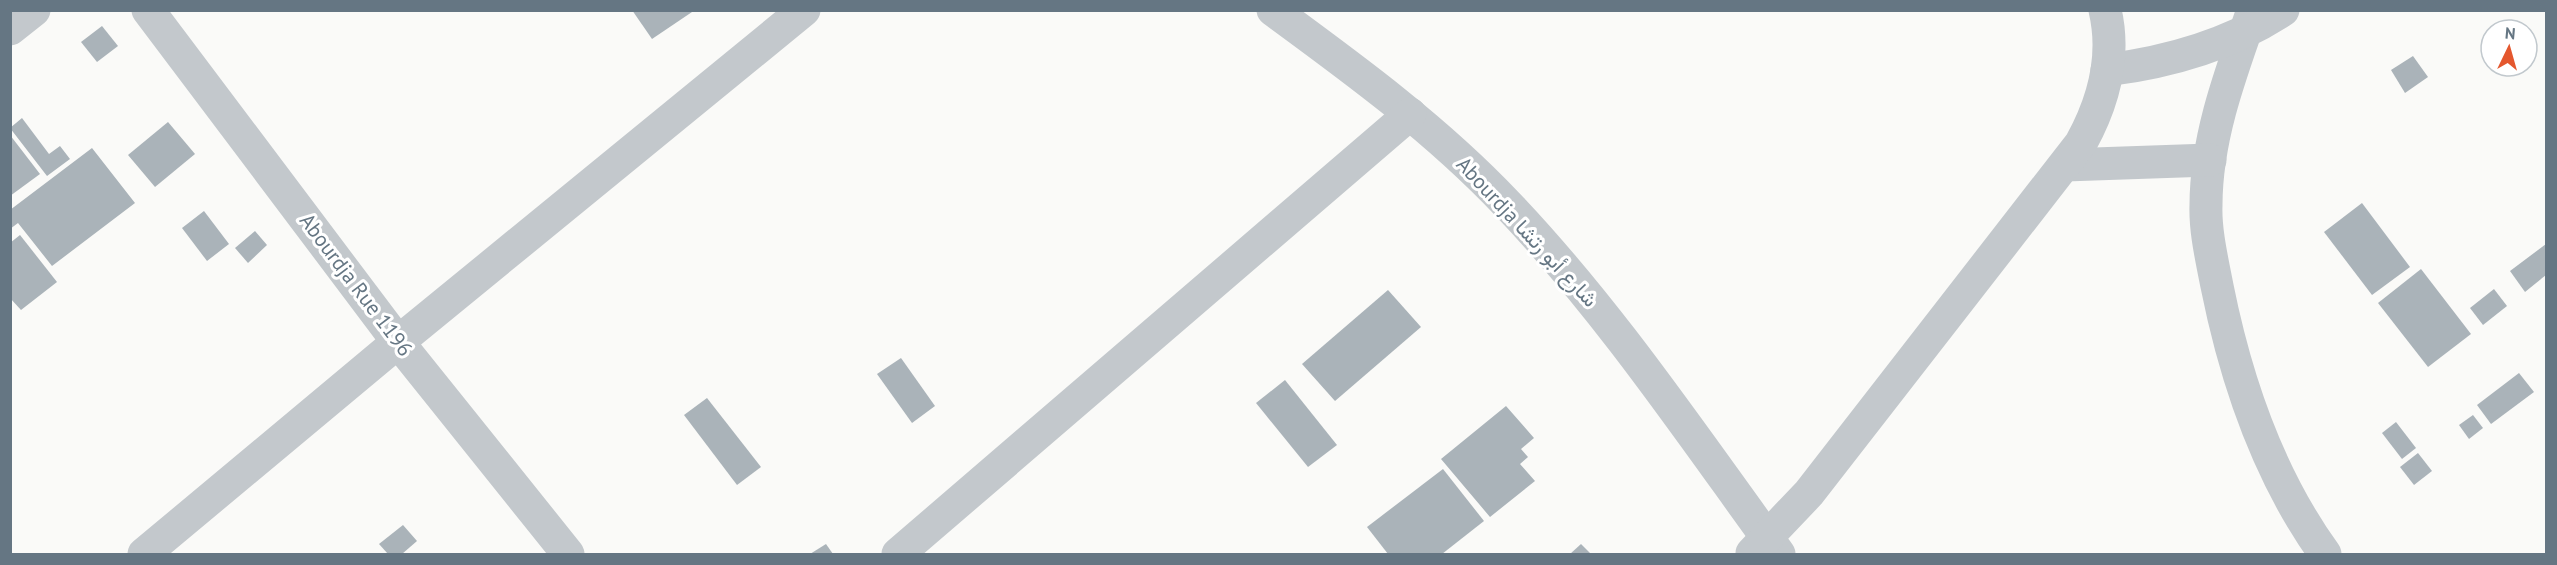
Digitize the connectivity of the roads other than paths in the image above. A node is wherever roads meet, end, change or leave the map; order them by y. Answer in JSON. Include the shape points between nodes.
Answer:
{"nodes":[{"id":1,"x":34,"y":10,"type":"edge"},
{"id":2,"x":148,"y":10,"type":"edge"},
{"id":3,"x":804,"y":10,"type":"edge"},
{"id":4,"x":1274,"y":10,"type":"edge"},
{"id":5,"x":2105,"y":10,"type":"edge"},
{"id":6,"x":2283,"y":10,"type":"edge"},
{"id":7,"x":2249,"y":21,"type":"edge"},
{"id":8,"x":10,"y":29,"type":"edge"},
{"id":9,"x":2107,"y":70,"type":"junction"},
{"id":10,"x":1410,"y":114,"type":"junction"},
{"id":11,"x":2210,"y":160,"type":"junction"},
{"id":12,"x":2065,"y":165,"type":"junction"},
{"id":13,"x":398,"y":342,"type":"junction"},
{"id":14,"x":1766,"y":549,"type":"edge"},
{"id":15,"x":144,"y":555,"type":"edge"},
{"id":16,"x":568,"y":555,"type":"edge"},
{"id":17,"x":898,"y":555,"type":"edge"},
{"id":18,"x":2325,"y":555,"type":"edge"}],
"edges":[{"from":1,"to":8,"type":"street"},
{"from":2,"to":13,"type":"street","name":"Abourdja Rue 1196"},
{"from":3,"to":13,"type":"street"},
{"from":4,"to":10,"type":"street","name":"Abourdja شارع أبو رتشا"},
{"from":5,"to":9,"type":"street"},
{"from":6,"to":7,"type":"street"},
{"from":7,"to":9,"type":"street","via":[[2212,46],[2178,57]]},
{"from":7,"to":11,"type":"street","via":[[2219,115]]},
{"from":9,"to":12,"type":"street","via":[[2093,120]]},
{"from":10,"to":14,"type":"street","name":"Abourdja شارع أبو رتشا","via":[[1505,202],[1592,299]]},
{"from":10,"to":17,"type":"street"},
{"from":11,"to":12,"type":"street"},
{"from":11,"to":18,"type":"street","via":[[2205,206],[2213,267],[2242,388],[2281,484]]},
{"from":12,"to":14,"type":"street"},
{"from":13,"to":15,"type":"street"},
{"from":13,"to":16,"type":"street","name":"Abourdja Rue 1196"}]}
